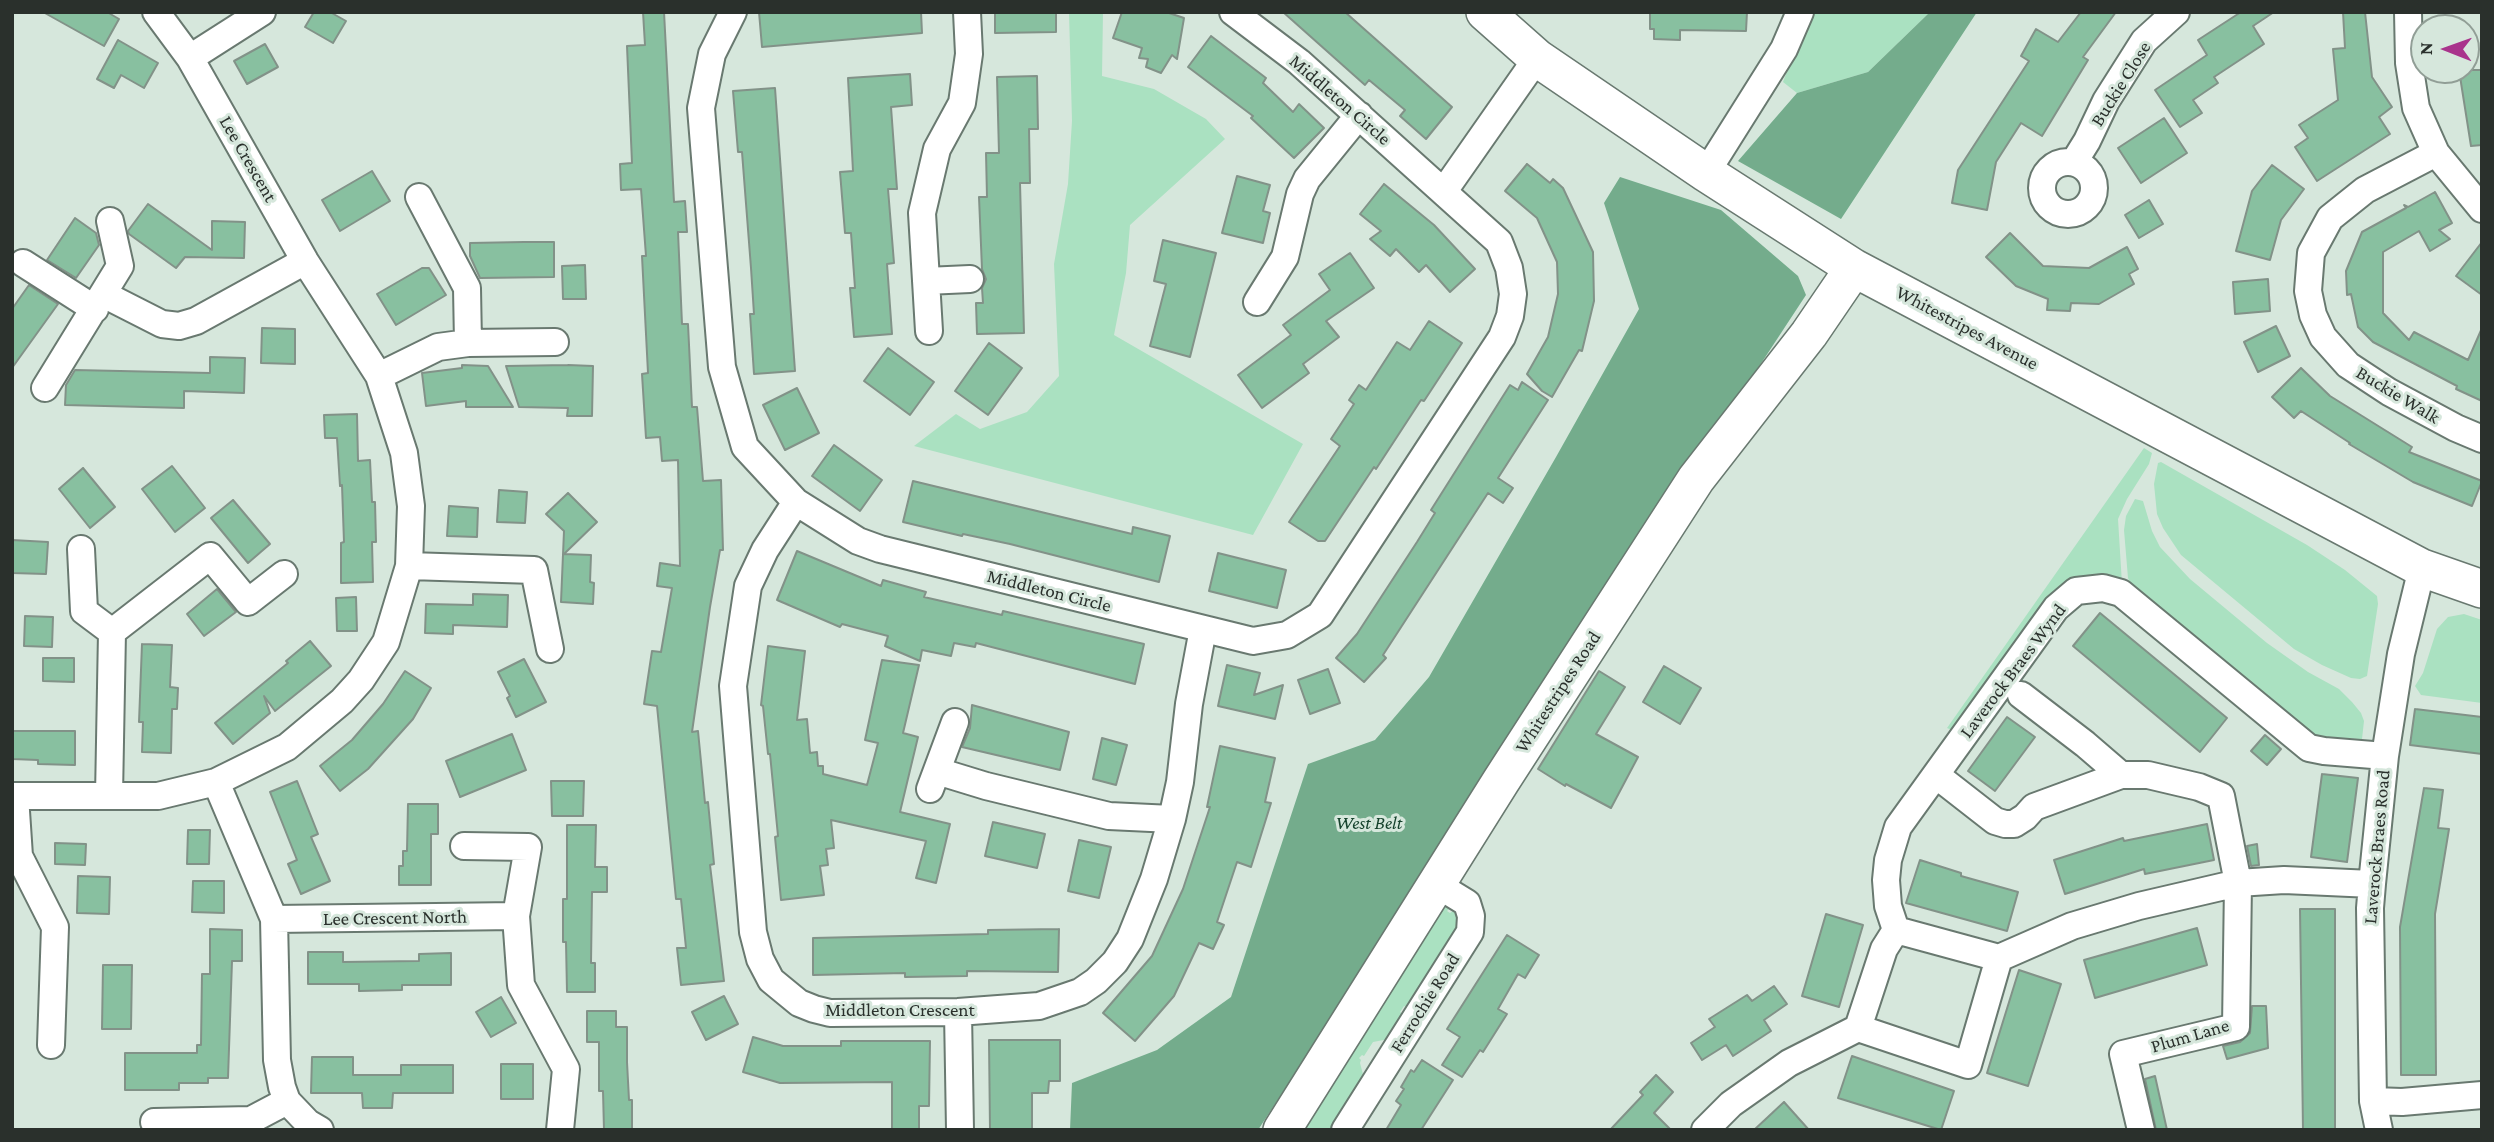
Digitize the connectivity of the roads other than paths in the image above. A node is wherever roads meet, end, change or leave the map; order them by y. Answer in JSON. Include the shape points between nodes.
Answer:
{"nodes":[{"id":1,"x":156,"y":12,"type":"edge"},
{"id":2,"x":262,"y":12,"type":"edge"},
{"id":3,"x":733,"y":12,"type":"edge"},
{"id":4,"x":967,"y":12,"type":"edge"},
{"id":5,"x":1233,"y":12,"type":"edge"},
{"id":6,"x":1485,"y":12,"type":"edge"},
{"id":7,"x":1800,"y":12,"type":"edge"},
{"id":8,"x":2176,"y":12,"type":"edge"},
{"id":9,"x":2408,"y":12,"type":"edge"},
{"id":10,"x":190,"y":58,"type":"junction"},
{"id":11,"x":1537,"y":58,"type":"junction"},
{"id":12,"x":1359,"y":115,"type":"junction"},
{"id":13,"x":2436,"y":153,"type":"junction"},
{"id":14,"x":2074,"y":162,"type":"dead end"},
{"id":15,"x":1706,"y":173,"type":"junction"},
{"id":16,"x":1444,"y":191,"type":"junction"},
{"id":17,"x":419,"y":197,"type":"dead end"},
{"id":18,"x":2482,"y":209,"type":"edge"},
{"id":19,"x":110,"y":221,"type":"dead end"},
{"id":20,"x":305,"y":261,"type":"junction"},
{"id":21,"x":23,"y":263,"type":"dead end"},
{"id":22,"x":1854,"y":268,"type":"junction"},
{"id":23,"x":970,"y":279,"type":"dead end"},
{"id":24,"x":926,"y":281,"type":"junction"},
{"id":25,"x":99,"y":301,"type":"junction"},
{"id":26,"x":1257,"y":302,"type":"dead end"},
{"id":27,"x":929,"y":331,"type":"dead end"},
{"id":28,"x":555,"y":342,"type":"dead end"},
{"id":29,"x":468,"y":343,"type":"junction"},
{"id":30,"x":379,"y":376,"type":"junction"},
{"id":31,"x":45,"y":388,"type":"dead end"},
{"id":32,"x":2482,"y":439,"type":"edge"},
{"id":33,"x":796,"y":502,"type":"junction"},
{"id":34,"x":81,"y":549,"type":"dead end"},
{"id":35,"x":409,"y":566,"type":"junction"},
{"id":36,"x":2422,"y":568,"type":"junction"},
{"id":37,"x":284,"y":574,"type":"dead end"},
{"id":38,"x":2482,"y":589,"type":"edge"},
{"id":39,"x":1203,"y":629,"type":"junction"},
{"id":40,"x":112,"y":632,"type":"junction"},
{"id":41,"x":550,"y":649,"type":"dead end"},
{"id":42,"x":2021,"y":695,"type":"dead end"},
{"id":43,"x":954,"y":722,"type":"dead end"},
{"id":44,"x":2385,"y":756,"type":"junction"},
{"id":45,"x":1936,"y":775,"type":"junction"},
{"id":46,"x":2121,"y":775,"type":"junction"},
{"id":47,"x":216,"y":782,"type":"junction"},
{"id":48,"x":14,"y":796,"type":"edge"},
{"id":49,"x":109,"y":796,"type":"junction"},
{"id":50,"x":1172,"y":819,"type":"junction"},
{"id":51,"x":464,"y":846,"type":"dead end"},
{"id":52,"x":2238,"y":883,"type":"junction"},
{"id":53,"x":1436,"y":884,"type":"junction"},
{"id":54,"x":2372,"y":884,"type":"junction"},
{"id":55,"x":516,"y":916,"type":"junction"},
{"id":56,"x":274,"y":919,"type":"junction"},
{"id":57,"x":1896,"y":930,"type":"junction"},
{"id":58,"x":1999,"y":958,"type":"junction"},
{"id":59,"x":958,"y":1012,"type":"junction"},
{"id":60,"x":1858,"y":1028,"type":"junction"},
{"id":61,"x":51,"y":1045,"type":"dead end"},
{"id":62,"x":2482,"y":1094,"type":"edge"},
{"id":63,"x":287,"y":1101,"type":"junction"},
{"id":64,"x":2373,"y":1101,"type":"junction"},
{"id":65,"x":154,"y":1122,"type":"dead end"},
{"id":66,"x":320,"y":1130,"type":"edge"},
{"id":67,"x":560,"y":1130,"type":"edge"},
{"id":68,"x":960,"y":1130,"type":"edge"},
{"id":69,"x":1282,"y":1130,"type":"edge"},
{"id":70,"x":1345,"y":1130,"type":"edge"},
{"id":71,"x":1705,"y":1130,"type":"edge"},
{"id":72,"x":2141,"y":1130,"type":"edge"},
{"id":73,"x":2379,"y":1130,"type":"edge"}],
"edges":[{"from":1,"to":10,"type":"street","name":"Lee Crescent"},
{"from":2,"to":10,"type":"street"},
{"from":3,"to":33,"type":"street","name":"Middleton Circle","via":[[712,54],[701,108],[722,367],[745,447]]},
{"from":4,"to":24,"type":"street","via":[[969,54],[962,103],[937,149],[922,213]]},
{"from":5,"to":12,"type":"street","name":"Middleton Circle"},
{"from":6,"to":11,"type":"street","name":"Whitestripes Avenue"},
{"from":7,"to":15,"type":"street","via":[[1784,50]]},
{"from":8,"to":14,"type":"street","name":"Buckie Close","via":[[2144,41]]},
{"from":9,"to":13,"type":"street","via":[[2416,108]]},
{"from":10,"to":20,"type":"street","name":"Lee Crescent"},
{"from":11,"to":15,"type":"street","name":"Whitestripes Avenue"},
{"from":11,"to":16,"type":"street"},
{"from":12,"to":16,"type":"street","name":"Middleton Circle"},
{"from":12,"to":26,"type":"street","via":[[1307,179],[1284,257]]},
{"from":13,"to":18,"type":"street"},
{"from":13,"to":32,"type":"street","name":"Buckie Walk","via":[[2365,190],[2330,218],[2311,253],[2308,292],[2323,337],[2348,365],[2389,392]]},
{"from":15,"to":22,"type":"street","name":"Whitestripes Avenue"},
{"from":16,"to":39,"type":"street","name":"Middleton Circle","via":[[1499,242],[1513,294],[1502,337],[1320,615],[1287,635],[1254,641]]},
{"from":17,"to":29,"type":"street","via":[[467,288]]},
{"from":19,"to":25,"type":"street","via":[[120,266]]},
{"from":20,"to":25,"type":"street","via":[[179,326]]},
{"from":20,"to":30,"type":"street","name":"Lee Crescent"},
{"from":21,"to":25,"type":"street"},
{"from":22,"to":36,"type":"street","name":"Whitestripes Avenue"},
{"from":22,"to":53,"type":"street","name":"Whitestripes Road","via":[[1809,334],[1696,479]]},
{"from":23,"to":24,"type":"street"},
{"from":24,"to":27,"type":"street"},
{"from":25,"to":31,"type":"street"},
{"from":28,"to":29,"type":"street"},
{"from":29,"to":30,"type":"street","via":[[438,347]]},
{"from":30,"to":35,"type":"street","name":"Lee Crescent","via":[[404,453],[411,506]]},
{"from":33,"to":39,"type":"street","name":"Middleton Circle","via":[[880,550]]},
{"from":33,"to":59,"type":"street","name":"Middleton Crescent","via":[[748,586],[733,686],[753,932],[760,959],[771,981],[799,1003],[830,1013]]},
{"from":34,"to":40,"type":"street","via":[[84,611]]},
{"from":35,"to":41,"type":"street","via":[[534,570]]},
{"from":35,"to":47,"type":"street","name":"Lee Crescent","via":[[386,642],[355,687],[287,747]]},
{"from":36,"to":38,"type":"street","name":"Whitestripes Avenue"},
{"from":36,"to":44,"type":"street","name":"Laverock Braes Road","via":[[2401,654]]},
{"from":37,"to":40,"type":"street","via":[[248,602],[210,556]]},
{"from":39,"to":50,"type":"street","name":"Middleton Crescent"},
{"from":40,"to":49,"type":"street"},
{"from":42,"to":46,"type":"street"},
{"from":43,"to":50,"type":"street","via":[[933,780],[986,786],[1109,816]]},
{"from":44,"to":45,"type":"street","name":"Laverock Braes Wynd","via":[[2309,748],[2121,593],[2093,588],[2076,591],[2056,608]]},
{"from":44,"to":54,"type":"street","name":"Laverock Braes Road"},
{"from":45,"to":46,"type":"street","via":[[2005,824],[2014,824],[2034,807]]},
{"from":45,"to":57,"type":"street","name":"Laverock Braes Wynd","via":[[1898,827],[1888,860],[1886,891]]},
{"from":46,"to":52,"type":"street","via":[[2148,775],[2221,796]]},
{"from":47,"to":49,"type":"street","via":[[158,796]]},
{"from":47,"to":56,"type":"street"},
{"from":48,"to":49,"type":"street"},
{"from":48,"to":61,"type":"street","via":[[19,856],[55,927]]},
{"from":50,"to":59,"type":"street","name":"Middleton Crescent","via":[[1130,939],[1096,981],[1080,992],[1038,1006]]},
{"from":51,"to":55,"type":"street","via":[[528,847]]},
{"from":52,"to":54,"type":"street"},
{"from":52,"to":58,"type":"street","via":[[2072,926]]},
{"from":52,"to":72,"type":"street","name":"Plum Lane","via":[[2236,1027],[2123,1055]]},
{"from":53,"to":69,"type":"street","name":"Whitestripes Road"},
{"from":53,"to":70,"type":"street","name":"Ferrochie Road","via":[[1467,903],[1470,932]]},
{"from":54,"to":64,"type":"street","name":"Laverock Braes Road"},
{"from":55,"to":56,"type":"street","name":"Lee Crescent North"},
{"from":55,"to":67,"type":"street","via":[[521,985],[566,1069]]},
{"from":56,"to":63,"type":"street","via":[[277,1060]]},
{"from":57,"to":58,"type":"street"},
{"from":57,"to":60,"type":"street","via":[[1884,949]]},
{"from":58,"to":60,"type":"street","via":[[1968,1065]]},
{"from":59,"to":68,"type":"street"},
{"from":60,"to":71,"type":"street","via":[[1789,1063],[1731,1104]]},
{"from":62,"to":64,"type":"street"},
{"from":63,"to":65,"type":"street","via":[[251,1120]]},
{"from":63,"to":66,"type":"street"},
{"from":64,"to":73,"type":"street","name":"Laverock Braes Road"}]}
